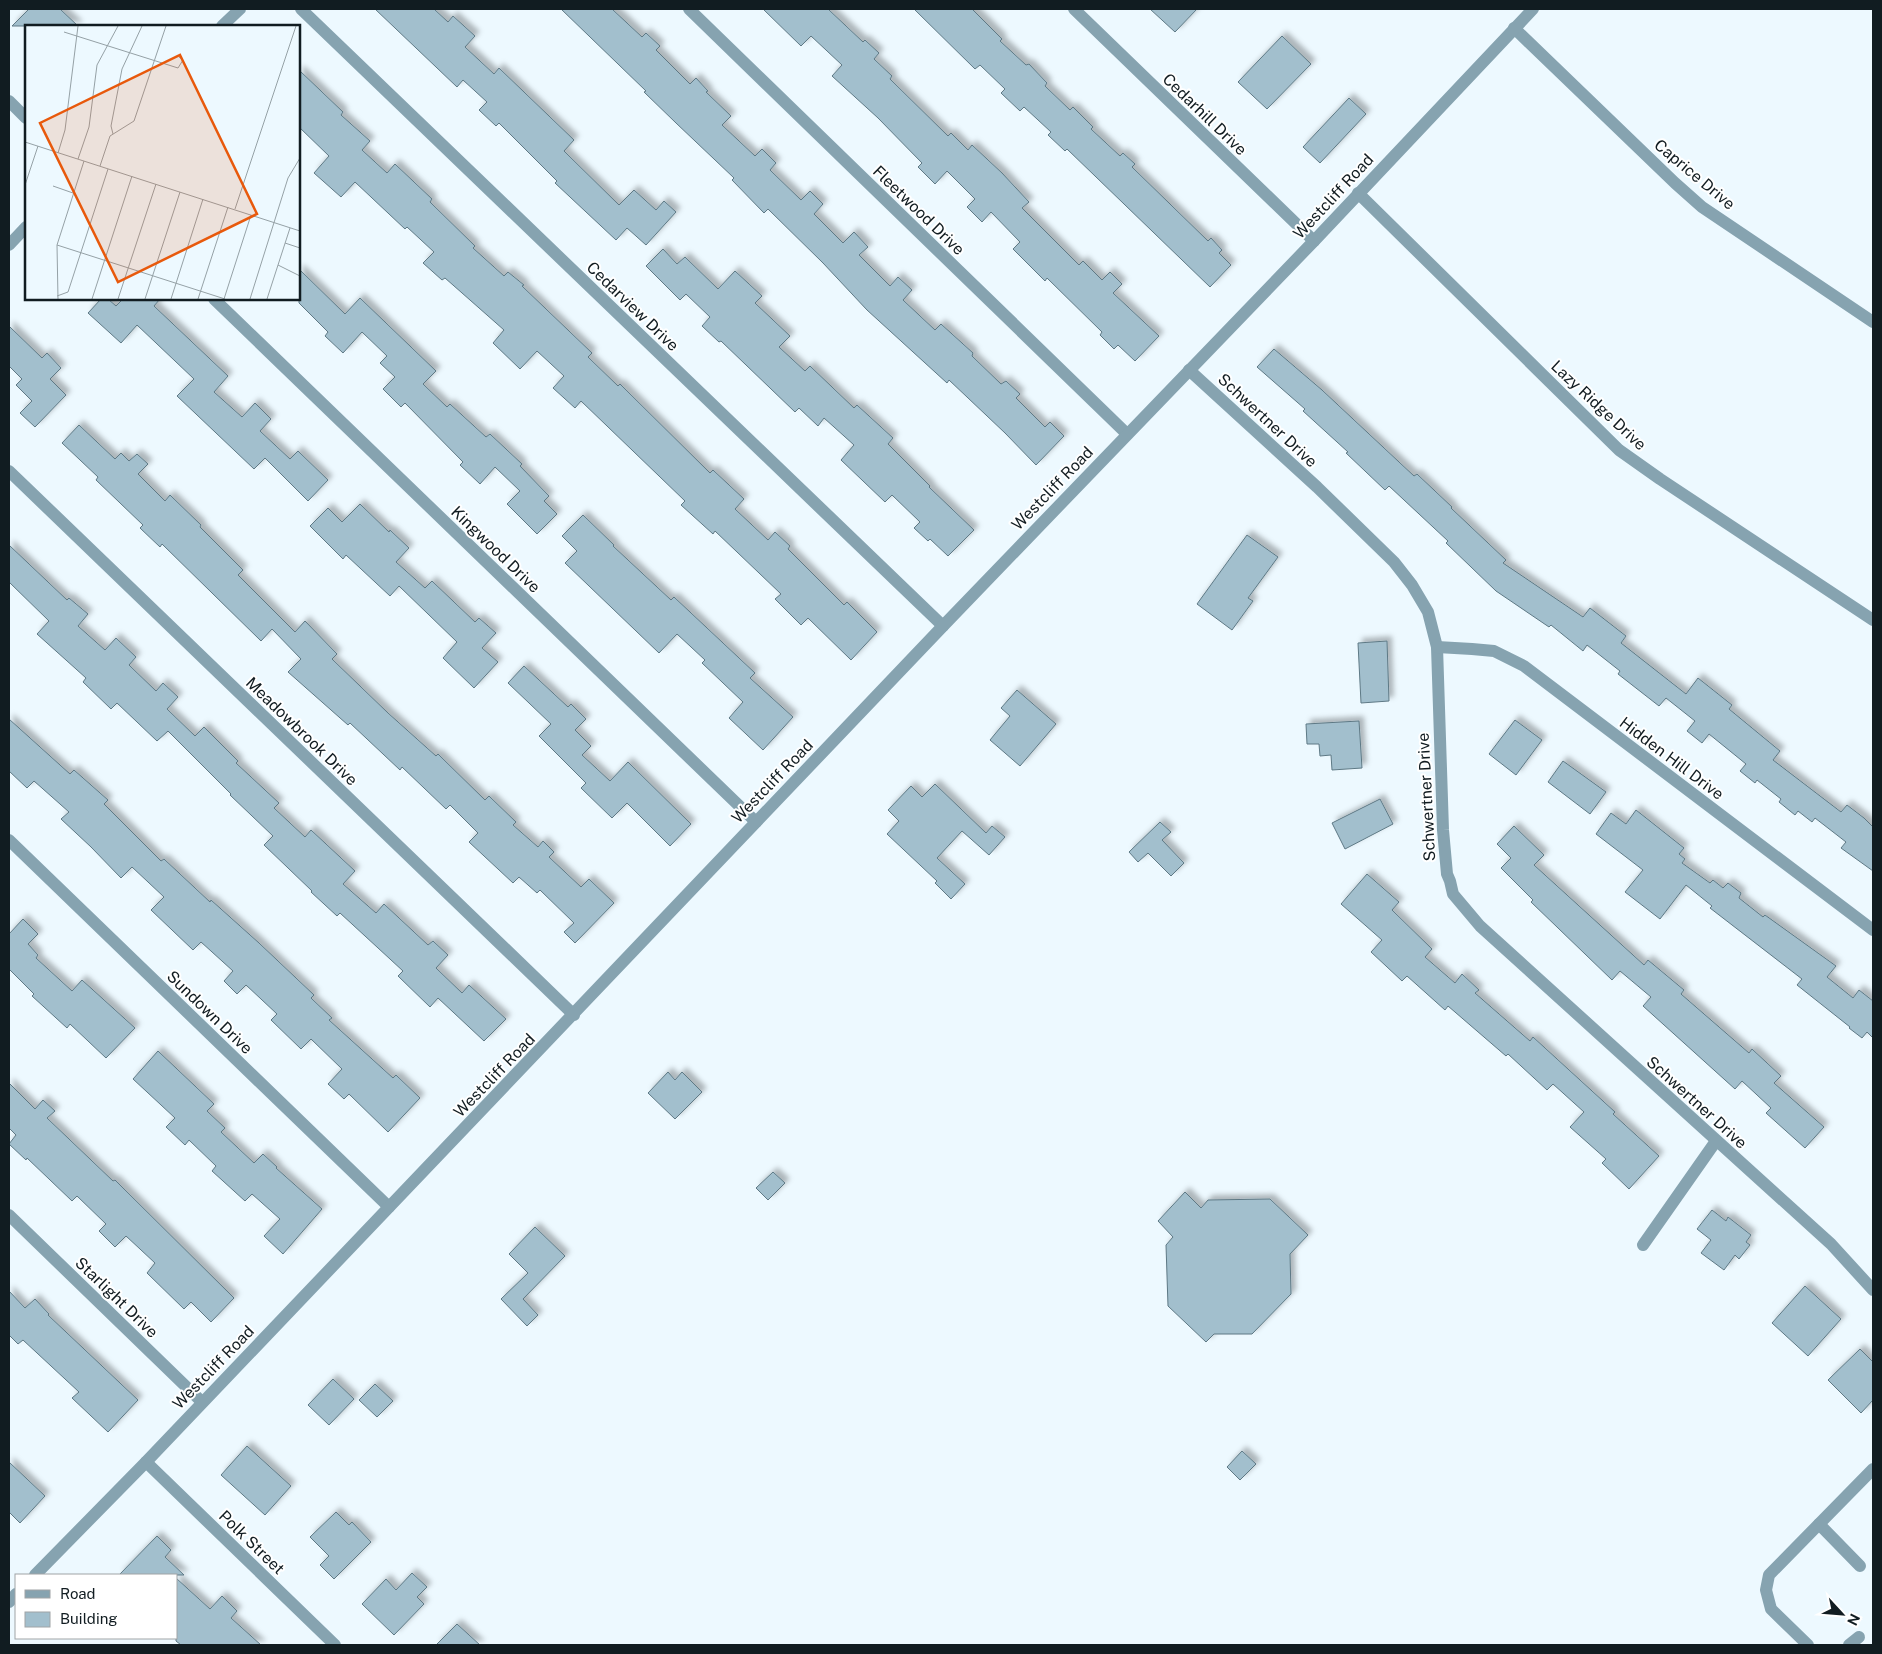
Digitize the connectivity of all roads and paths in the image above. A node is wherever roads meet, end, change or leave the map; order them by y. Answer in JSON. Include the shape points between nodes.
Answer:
{"nodes":[{"id":1,"x":240,"y":9,"type":"edge"},
{"id":2,"x":302,"y":9,"type":"edge"},
{"id":3,"x":689,"y":9,"type":"edge"},
{"id":4,"x":1074,"y":9,"type":"edge"},
{"id":5,"x":1533,"y":9,"type":"edge"},
{"id":6,"x":223,"y":25,"type":"edge"},
{"id":7,"x":1514,"y":28,"type":"junction"},
{"id":8,"x":9,"y":101,"type":"edge"},
{"id":9,"x":25,"y":117,"type":"edge"},
{"id":10,"x":1358,"y":193,"type":"junction"},
{"id":11,"x":25,"y":228,"type":"edge"},
{"id":12,"x":1314,"y":241,"type":"junction"},
{"id":13,"x":9,"y":245,"type":"edge"},
{"id":14,"x":215,"y":300,"type":"edge"},
{"id":15,"x":1873,"y":322,"type":"edge"},
{"id":16,"x":1190,"y":370,"type":"junction"},
{"id":17,"x":1127,"y":434,"type":"junction"},
{"id":18,"x":9,"y":471,"type":"edge"},
{"id":19,"x":1873,"y":620,"type":"edge"},
{"id":20,"x":942,"y":626,"type":"junction"},
{"id":21,"x":1437,"y":647,"type":"junction"},
{"id":22,"x":756,"y":822,"type":"junction"},
{"id":23,"x":9,"y":840,"type":"edge"},
{"id":24,"x":1873,"y":930,"type":"edge"},
{"id":25,"x":574,"y":1015,"type":"junction"},
{"id":26,"x":1716,"y":1141,"type":"junction"},
{"id":27,"x":389,"y":1207,"type":"junction"},
{"id":28,"x":9,"y":1215,"type":"edge"},
{"id":29,"x":1644,"y":1245,"type":"dead end"},
{"id":30,"x":1873,"y":1290,"type":"edge"},
{"id":31,"x":202,"y":1402,"type":"junction"},
{"id":32,"x":146,"y":1462,"type":"junction"},
{"id":33,"x":1873,"y":1469,"type":"edge"},
{"id":34,"x":1819,"y":1524,"type":"junction"},
{"id":35,"x":1860,"y":1566,"type":"dead end"},
{"id":36,"x":36,"y":1574,"type":"edge"},
{"id":37,"x":335,"y":1645,"type":"edge"},
{"id":38,"x":1808,"y":1645,"type":"edge"}],
"edges":[{"from":1,"to":6,"type":"street"},
{"from":2,"to":20,"type":"street","name":"Cedarview Drive"},
{"from":3,"to":17,"type":"street","name":"Fleetwood Drive"},
{"from":4,"to":12,"type":"street","name":"Cedarhill Drive"},
{"from":5,"to":7,"type":"street","name":"Westcliff Road"},
{"from":7,"to":10,"type":"street","name":"Westcliff Road"},
{"from":7,"to":15,"type":"street","name":"Caprice Drive","via":[[1702,207]]},
{"from":8,"to":9,"type":"street"},
{"from":10,"to":12,"type":"street","name":"Westcliff Road"},
{"from":10,"to":19,"type":"street","name":"Lazy Ridge Drive","via":[[1619,450]]},
{"from":11,"to":13,"type":"street"},
{"from":12,"to":16,"type":"street","name":"Westcliff Road"},
{"from":14,"to":22,"type":"street","name":"Kingwood Drive"},
{"from":16,"to":17,"type":"street","name":"Westcliff Road"},
{"from":16,"to":21,"type":"street","name":"Schwertner Drive","via":[[1394,562],[1428,612]]},
{"from":17,"to":20,"type":"street","name":"Westcliff Road"},
{"from":18,"to":25,"type":"street","name":"Meadowbrook Drive"},
{"from":20,"to":22,"type":"street","name":"Westcliff Road"},
{"from":21,"to":24,"type":"street","name":"Hidden Hill Drive","via":[[1494,652],[1524,666]]},
{"from":21,"to":26,"type":"street","name":"Schwertner Drive","via":[[1443,830],[1446,874],[1453,894],[1480,926]]},
{"from":22,"to":25,"type":"street","name":"Westcliff Road"},
{"from":23,"to":27,"type":"street","name":"Sundown Drive"},
{"from":25,"to":27,"type":"street","name":"Westcliff Road"},
{"from":26,"to":29,"type":"street"},
{"from":26,"to":30,"type":"street","name":"Schwertner Drive","via":[[1831,1244]]},
{"from":27,"to":31,"type":"street","name":"Westcliff Road"},
{"from":28,"to":31,"type":"street","name":"Starlight Drive"},
{"from":31,"to":32,"type":"street","name":"Westcliff Road"},
{"from":32,"to":36,"type":"street","name":"Westcliff Road"},
{"from":32,"to":37,"type":"street","name":"Polk Street"},
{"from":33,"to":34,"type":"street"},
{"from":34,"to":35,"type":"street"},
{"from":34,"to":38,"type":"street","via":[[1769,1575],[1766,1590],[1771,1608]]}]}
